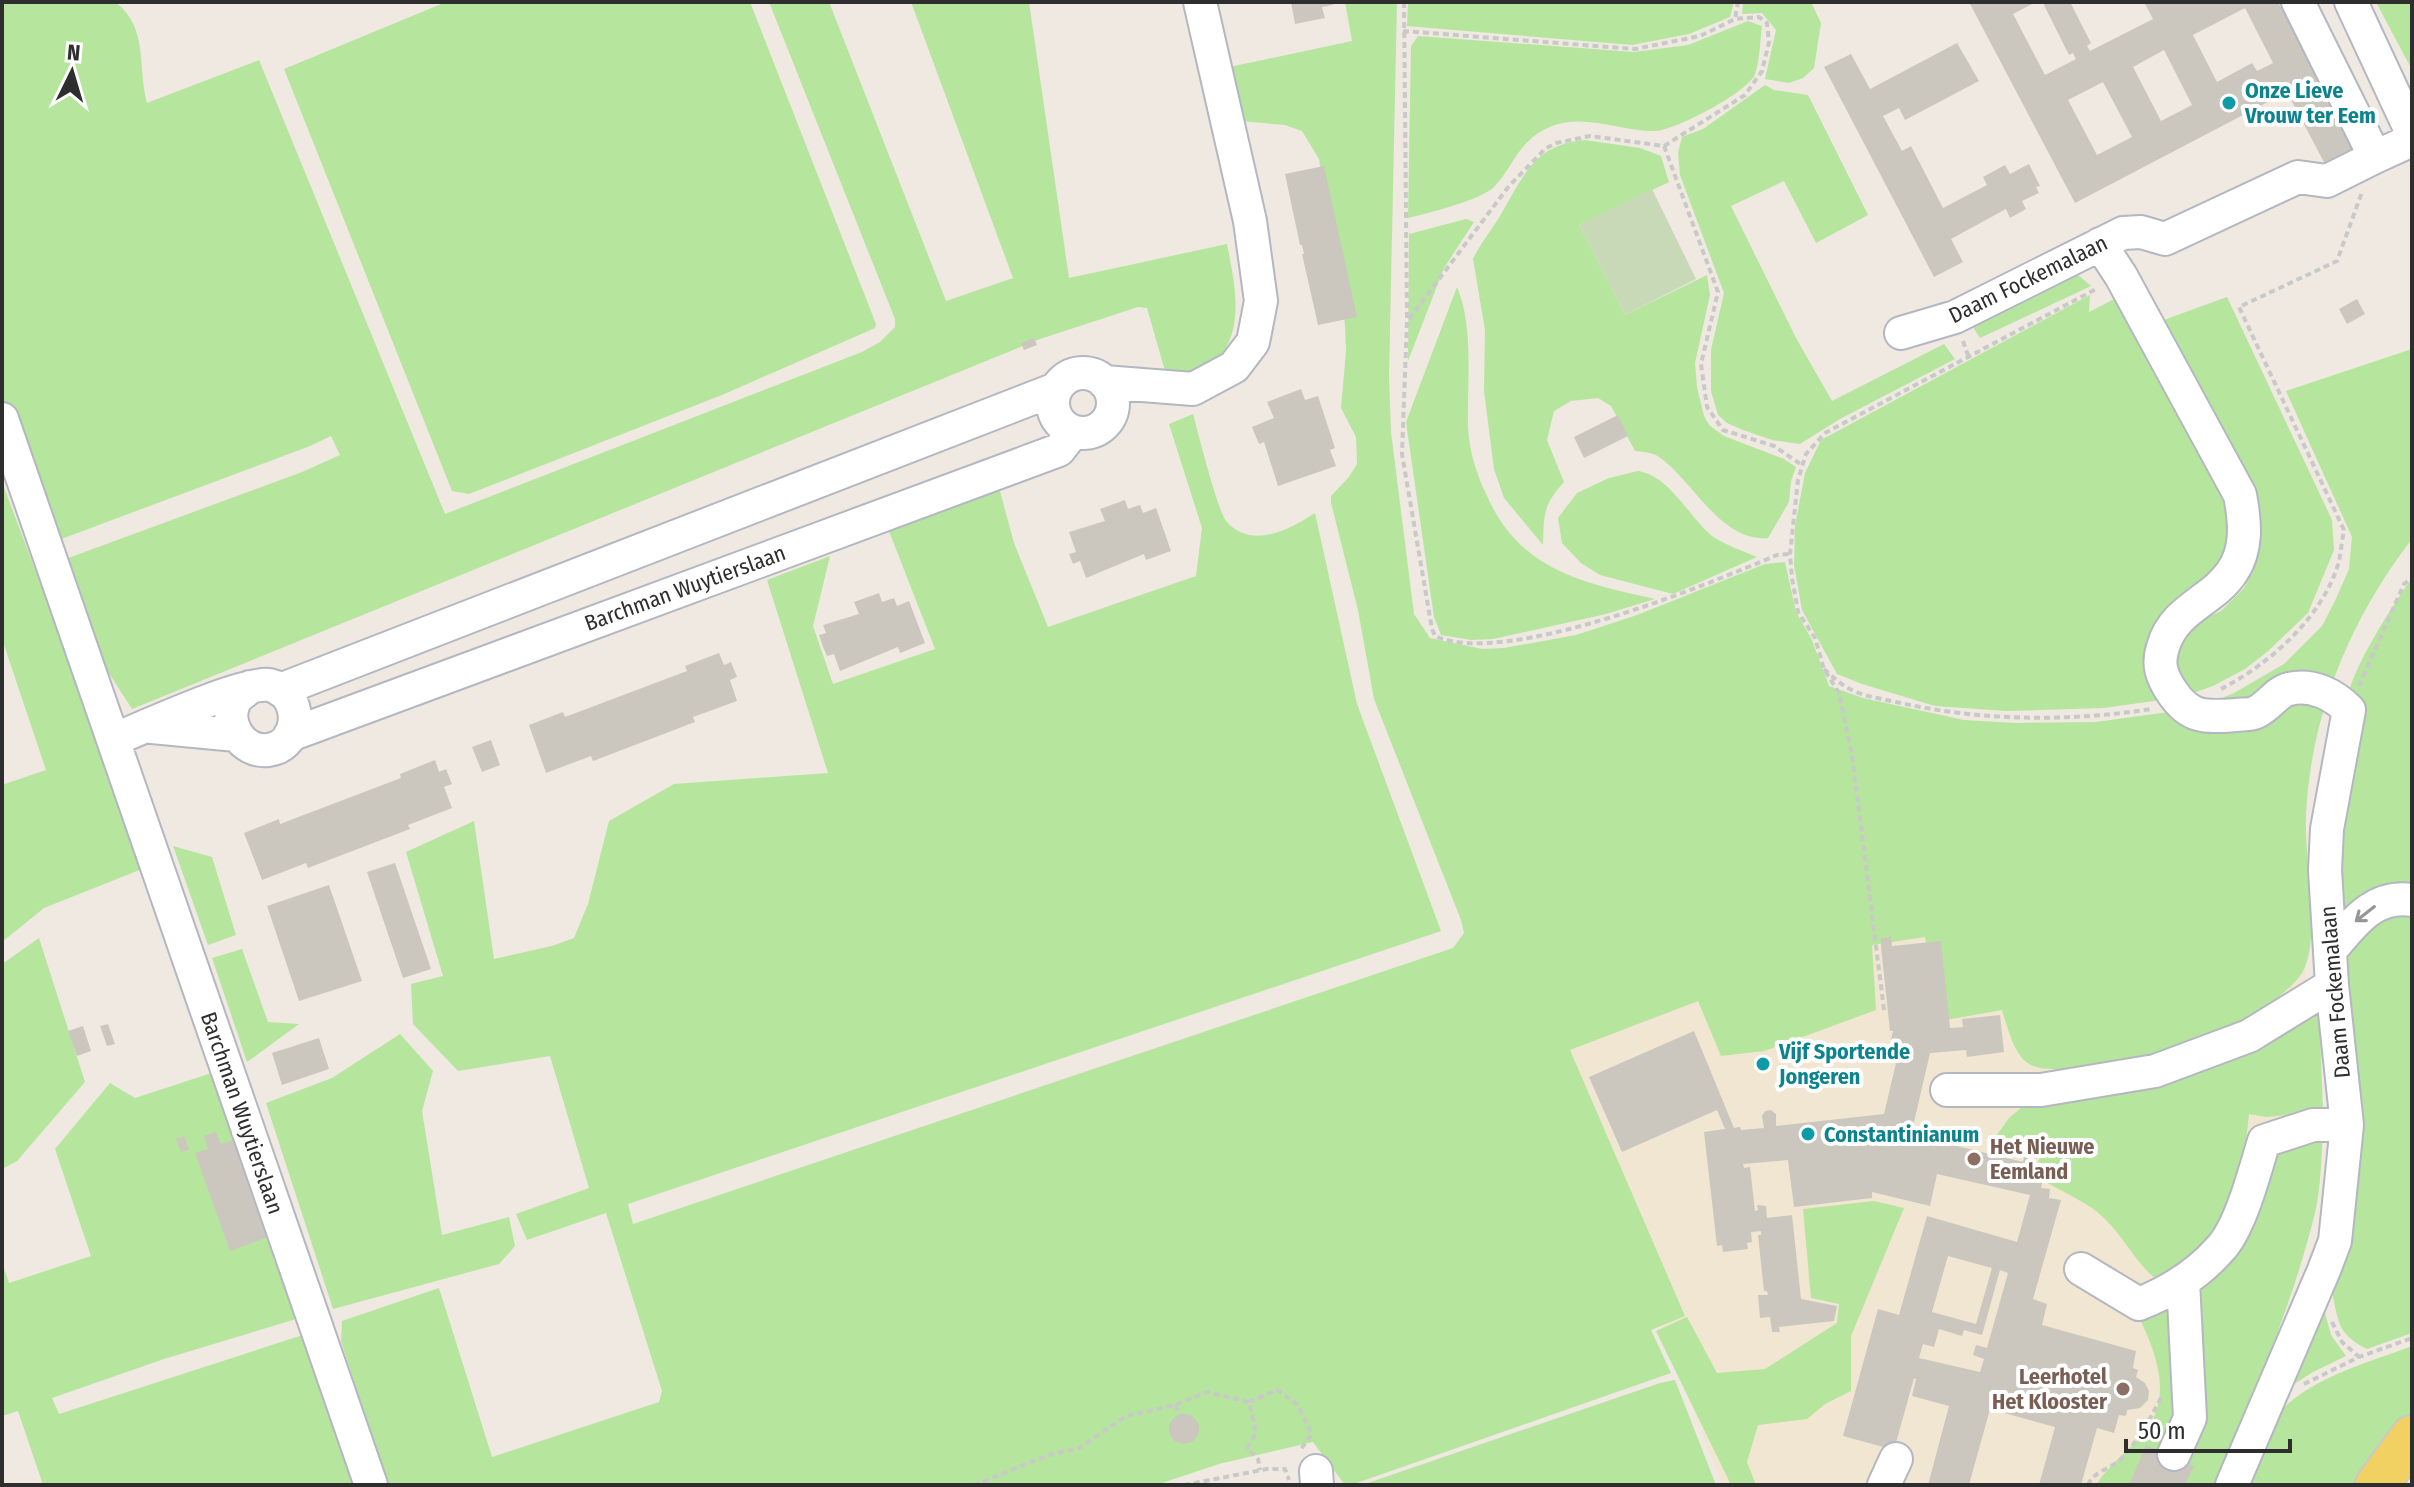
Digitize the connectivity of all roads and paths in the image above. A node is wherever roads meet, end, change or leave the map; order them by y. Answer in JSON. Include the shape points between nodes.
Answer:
{"nodes":[{"id":1,"x":1200,"y":2,"type":"edge"},
{"id":2,"x":1404,"y":2,"type":"edge"},
{"id":3,"x":1738,"y":2,"type":"edge"},
{"id":4,"x":2298,"y":2,"type":"edge"},
{"id":5,"x":2351,"y":2,"type":"edge"},
{"id":6,"x":1735,"y":19,"type":"junction"},
{"id":7,"x":1403,"y":31,"type":"junction"},
{"id":8,"x":2412,"y":133,"type":"edge"},
{"id":9,"x":2412,"y":140,"type":"edge"},
{"id":10,"x":1664,"y":146,"type":"junction"},
{"id":11,"x":2375,"y":157,"type":"junction"},
{"id":12,"x":2100,"y":244,"type":"junction"},
{"id":13,"x":2121,"y":276,"type":"junction"},
{"id":14,"x":1407,"y":321,"type":"junction"},
{"id":15,"x":1901,"y":333,"type":"dead end"},
{"id":16,"x":1104,"y":382,"type":"junction"},
{"id":17,"x":1056,"y":389,"type":"junction"},
{"id":18,"x":2,"y":419,"type":"edge"},
{"id":19,"x":1073,"y":432,"type":"junction"},
{"id":20,"x":1802,"y":465,"type":"junction"},
{"id":21,"x":772,"y":501,"type":"junction"},
{"id":22,"x":800,"y":546,"type":"junction"},
{"id":23,"x":1790,"y":554,"type":"junction"},
{"id":24,"x":2412,"y":578,"type":"edge"},
{"id":25,"x":563,"y":581,"type":"junction"},
{"id":26,"x":582,"y":627,"type":"junction"},
{"id":27,"x":1824,"y":669,"type":"junction"},
{"id":28,"x":265,"y":689,"type":"junction"},
{"id":29,"x":2180,"y":704,"type":"junction"},
{"id":30,"x":2349,"y":710,"type":"junction"},
{"id":31,"x":146,"y":726,"type":"junction"},
{"id":32,"x":236,"y":735,"type":"junction"},
{"id":33,"x":290,"y":735,"type":"junction"},
{"id":34,"x":113,"y":740,"type":"junction"},
{"id":35,"x":2412,"y":900,"type":"edge"},
{"id":36,"x":2330,"y":951,"type":"junction"},
{"id":37,"x":2332,"y":985,"type":"junction"},
{"id":38,"x":1884,"y":1010,"type":"dead end"},
{"id":39,"x":1947,"y":1090,"type":"dead end"},
{"id":40,"x":2347,"y":1125,"type":"junction"},
{"id":41,"x":2081,"y":1269,"type":"dead end"},
{"id":42,"x":2183,"y":1281,"type":"junction"},
{"id":43,"x":2412,"y":1338,"type":"edge"},
{"id":44,"x":2187,"y":1353,"type":"junction"},
{"id":45,"x":1249,"y":1402,"type":"junction"},
{"id":46,"x":1175,"y":1405,"type":"junction"},
{"id":47,"x":2266,"y":1409,"type":"junction"},
{"id":48,"x":1180,"y":1415,"type":"dead end"},
{"id":49,"x":2412,"y":1437,"type":"edge"},
{"id":50,"x":2174,"y":1454,"type":"dead end"},
{"id":51,"x":1260,"y":1470,"type":"junction"},
{"id":52,"x":1306,"y":1474,"type":"edge"},
{"id":53,"x":371,"y":1485,"type":"edge"},
{"id":54,"x":974,"y":1485,"type":"edge"},
{"id":55,"x":1184,"y":1485,"type":"edge"},
{"id":56,"x":2088,"y":1485,"type":"edge"},
{"id":57,"x":2232,"y":1485,"type":"edge"},
{"id":58,"x":2377,"y":1485,"type":"edge"}],
"edges":[{"from":1,"to":16,"type":"street","via":[[1250,221],[1261,301],[1253,342],[1234,367],[1193,389]]},
{"from":2,"to":7,"type":"path"},
{"from":3,"to":6,"type":"path"},
{"from":4,"to":11,"type":"street"},
{"from":5,"to":8,"type":"street"},
{"from":6,"to":7,"type":"path","via":[[1700,36],[1635,49]]},
{"from":6,"to":10,"type":"path","via":[[1759,17],[1767,23],[1769,42],[1758,79],[1745,95]]},
{"from":7,"to":14,"type":"path"},
{"from":9,"to":11,"type":"street","name":"Daam Fockemalaan"},
{"from":10,"to":14,"type":"path","via":[[1590,136],[1545,149],[1509,186]]},
{"from":10,"to":20,"type":"path","via":[[1718,292],[1701,364],[1707,407],[1723,430],[1774,446]]},
{"from":11,"to":12,"type":"street","name":"Daam Fockemalaan","via":[[2327,181],[2298,177],[2165,239],[2123,233]]},
{"from":11,"to":29,"type":"path","via":[[2337,261],[2239,307],[2344,530],[2339,563],[2303,626],[2278,650],[2246,676]]},
{"from":12,"to":13,"type":"street"},
{"from":12,"to":15,"type":"street","name":"Daam Fockemalaan","via":[[1955,317]]},
{"from":13,"to":20,"type":"path","via":[[1825,433]]},
{"from":13,"to":29,"type":"street","via":[[2240,495],[2245,522],[2232,572],[2167,631],[2161,676]]},
{"from":14,"to":23,"type":"path","via":[[1402,454],[1435,636],[1485,644],[1566,630]]},
{"from":16,"to":17,"type":"street","via":[[1084,372],[1068,377]]},
{"from":16,"to":19,"type":"street","via":[[1112,391],[1113,408],[1106,424],[1091,432]]},
{"from":17,"to":19,"type":"street","via":[[1055,414]]},
{"from":17,"to":21,"type":"street","name":"Barchman Wuytierslaan"},
{"from":18,"to":34,"type":"street","name":"Barchman Wuytierslaan"},
{"from":19,"to":22,"type":"street","name":"Barchman Wuytierslaan","via":[[1059,450]]},
{"from":20,"to":23,"type":"path"},
{"from":21,"to":22,"type":"street","via":[[764,515],[768,531],[780,542]]},
{"from":21,"to":25,"type":"street","name":"Barchman Wuytierslaan"},
{"from":22,"to":26,"type":"street","name":"Barchman Wuytierslaan"},
{"from":23,"to":27,"type":"path","via":[[1798,612],[1815,638]]},
{"from":24,"to":30,"type":"path","via":[[2404,584]]},
{"from":25,"to":26,"type":"street","via":[[578,592],[585,610]]},
{"from":25,"to":28,"type":"street","name":"Barchman Wuytierslaan"},
{"from":26,"to":33,"type":"street","name":"Barchman Wuytierslaan"},
{"from":27,"to":29,"type":"path","via":[[1863,695],[1982,716],[2083,717]]},
{"from":27,"to":38,"type":"path","via":[[1839,693],[1852,755]]},
{"from":28,"to":31,"type":"street","name":"Barchman Wuytierslaan"},
{"from":28,"to":32,"type":"street","via":[[236,699],[231,717]]},
{"from":28,"to":33,"type":"street","via":[[286,693],[296,709]]},
{"from":29,"to":30,"type":"street","via":[[2203,717],[2255,713],[2288,689],[2316,689]]},
{"from":30,"to":36,"type":"street","name":"Daam Fockemalaan","via":[[2327,829]]},
{"from":31,"to":32,"type":"street","name":"Barchman Wuytierslaan"},
{"from":31,"to":34,"type":"street","name":"Barchman Wuytierslaan"},
{"from":32,"to":33,"type":"street","name":"Barchman Wuytierslaan","via":[[250,748],[268,750]]},
{"from":34,"to":53,"type":"street","name":"Barchman Wuytierslaan"},
{"from":35,"to":36,"type":"street","one_way":true,"via":[[2382,901],[2361,914]]},
{"from":36,"to":37,"type":"street","name":"Daam Fockemalaan"},
{"from":37,"to":39,"type":"street","via":[[2249,1036],[2155,1071],[2041,1090]]},
{"from":37,"to":40,"type":"street","name":"Daam Fockemalaan"},
{"from":40,"to":42,"type":"street","via":[[2313,1125],[2264,1141],[2222,1248]]},
{"from":40,"to":47,"type":"street","name":"Daam Fockemalaan","via":[[2335,1241]]},
{"from":41,"to":42,"type":"street","via":[[2139,1304]]},
{"from":42,"to":44,"type":"street"},
{"from":43,"to":47,"type":"path","via":[[2309,1380]]},
{"from":44,"to":50,"type":"street","via":[[2190,1418]]},
{"from":44,"to":56,"type":"path","via":[[2171,1365],[2161,1399],[2134,1443]]},
{"from":45,"to":46,"type":"path","via":[[1207,1392]]},
{"from":45,"to":51,"type":"path","via":[[1256,1433],[1247,1448]]},
{"from":45,"to":52,"type":"path","via":[[1277,1390],[1297,1404],[1312,1434]]},
{"from":46,"to":48,"type":"path"},
{"from":46,"to":54,"type":"path","via":[[1126,1416],[1079,1448]]},
{"from":47,"to":57,"type":"street","name":"Daam Fockemalaan"},
{"from":49,"to":58,"type":"main road"},
{"from":51,"to":52,"type":"path"},
{"from":51,"to":55,"type":"path"}]}
